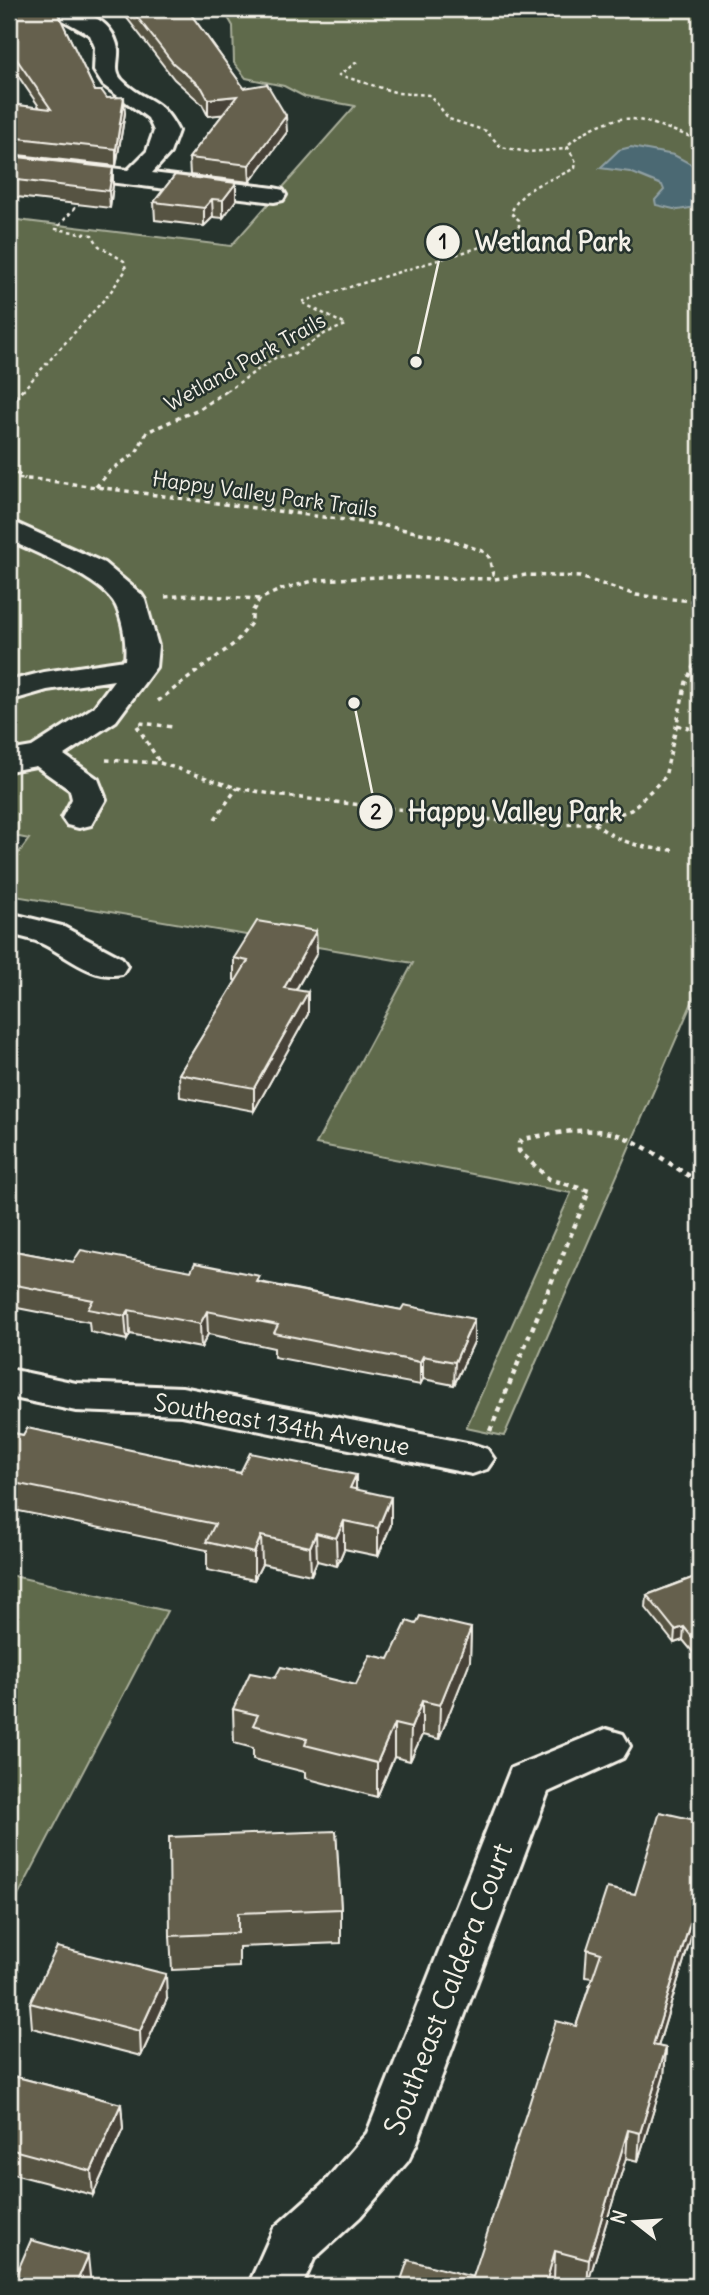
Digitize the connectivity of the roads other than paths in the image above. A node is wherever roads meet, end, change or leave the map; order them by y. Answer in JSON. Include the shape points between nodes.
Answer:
{"nodes":[{"id":1,"x":60,"y":9,"type":"edge"},
{"id":2,"x":9,"y":163,"type":"edge"},
{"id":3,"x":134,"y":178,"type":"junction"},
{"id":4,"x":274,"y":195,"type":"dead end"},
{"id":5,"x":16,"y":541,"type":"edge"},
{"id":6,"x":140,"y":667,"type":"junction"},
{"id":7,"x":9,"y":691,"type":"edge"},
{"id":8,"x":42,"y":755,"type":"junction"},
{"id":9,"x":9,"y":761,"type":"edge"},
{"id":10,"x":79,"y":818,"type":"dead end"},
{"id":11,"x":9,"y":923,"type":"edge"},
{"id":12,"x":109,"y":966,"type":"dead end"},
{"id":13,"x":9,"y":1383,"type":"edge"},
{"id":14,"x":472,"y":1458,"type":"road end"},
{"id":15,"x":606,"y":1746,"type":"dead end"},
{"id":16,"x":275,"y":2286,"type":"edge"}],
"edges":[{"from":1,"to":3,"type":"street","via":[[85,20],[103,35],[110,51],[106,71],[114,85],[158,114],[166,131],[158,153]]},
{"from":2,"to":3,"type":"street"},
{"from":3,"to":4,"type":"street"},
{"from":5,"to":6,"type":"street","via":[[93,569],[130,600],[142,646]]},
{"from":6,"to":7,"type":"street","via":[[44,681]]},
{"from":6,"to":8,"type":"street","via":[[105,714]]},
{"from":8,"to":9,"type":"street"},
{"from":8,"to":10,"type":"street","via":[[86,786],[89,799]]},
{"from":11,"to":12,"type":"street","via":[[49,933]]},
{"from":13,"to":14,"type":"street","name":"Southeast 134th Avenue","via":[[76,1397],[182,1401]]},
{"from":15,"to":16,"type":"street","name":"Southeast Caldera Court","via":[[527,1781],[389,2145],[341,2202],[293,2244]]}]}
